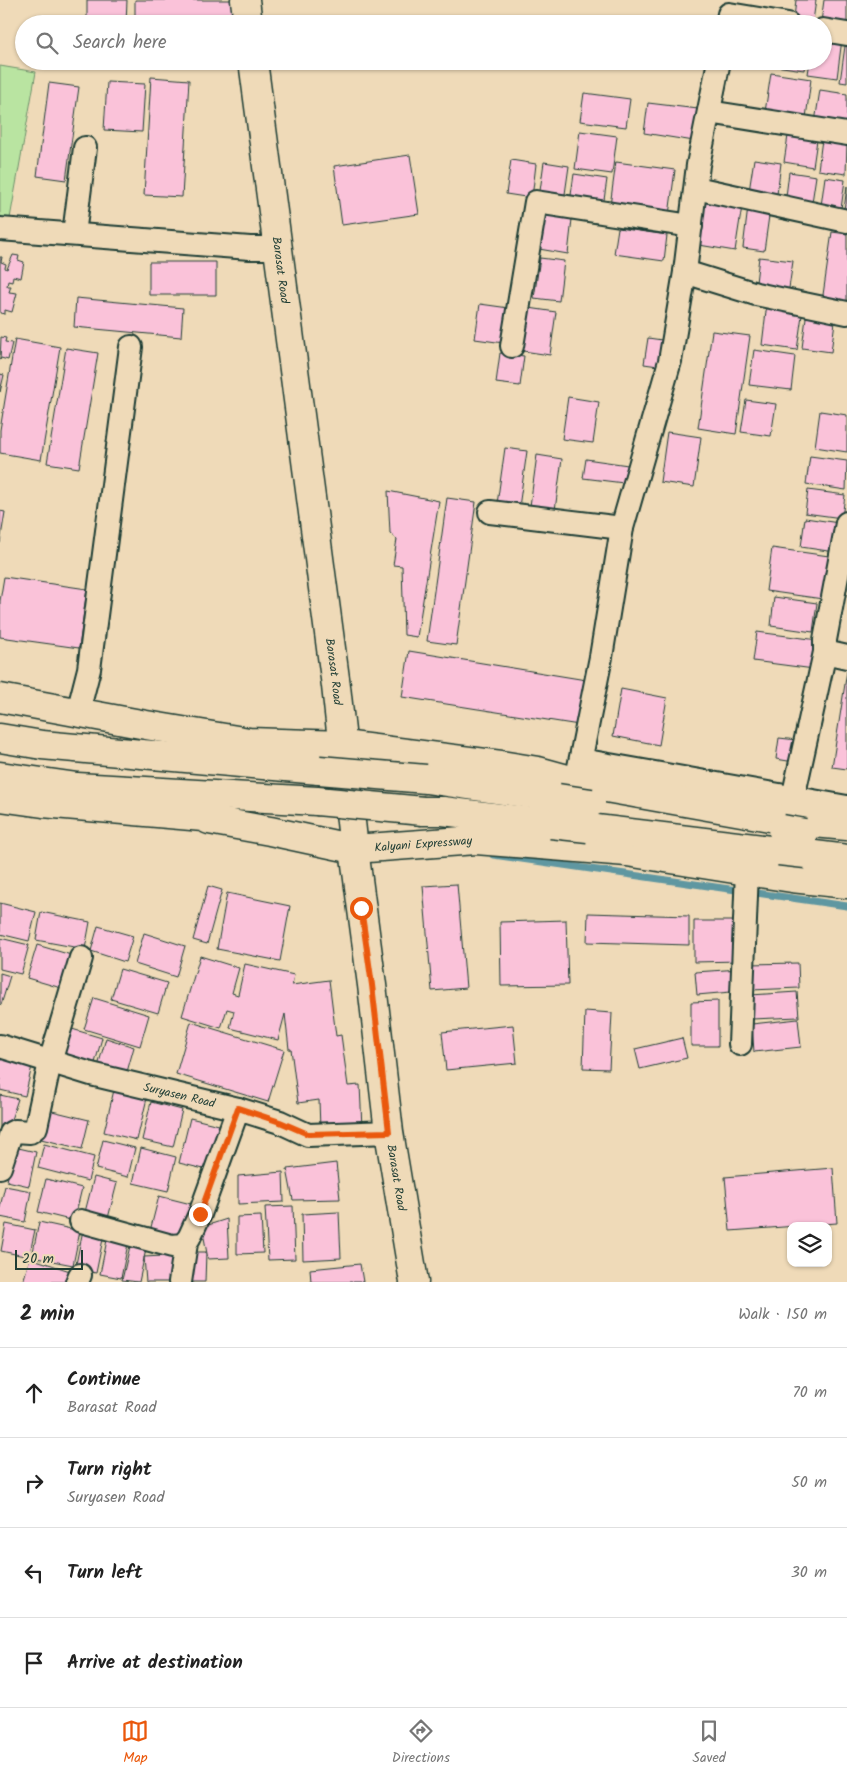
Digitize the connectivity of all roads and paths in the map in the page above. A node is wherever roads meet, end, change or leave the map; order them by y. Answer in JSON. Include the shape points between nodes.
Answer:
{"nodes":[{"id":1,"x":245,"y":0,"type":"edge"},
{"id":2,"x":247,"y":15,"type":"edge"},
{"id":3,"x":832,"y":32,"type":"edge"},
{"id":4,"x":847,"y":34,"type":"edge"},
{"id":5,"x":254,"y":70,"type":"edge"},
{"id":6,"x":717,"y":70,"type":"edge"},
{"id":7,"x":709,"y":112,"type":"junction"},
{"id":8,"x":847,"y":134,"type":"edge"},
{"id":9,"x":85,"y":148,"type":"dead end"},
{"id":10,"x":696,"y":188,"type":"junction"},
{"id":11,"x":847,"y":221,"type":"edge"},
{"id":12,"x":691,"y":226,"type":"junction"},
{"id":13,"x":0,"y":229,"type":"edge"},
{"id":14,"x":74,"y":234,"type":"junction"},
{"id":15,"x":278,"y":248,"type":"junction"},
{"id":16,"x":685,"y":272,"type":"junction"},
{"id":17,"x":847,"y":313,"type":"edge"},
{"id":18,"x":512,"y":346,"type":"dead end"},
{"id":19,"x":131,"y":347,"type":"dead end"},
{"id":20,"x":490,"y":512,"type":"dead end"},
{"id":21,"x":847,"y":523,"type":"edge"},
{"id":22,"x":622,"y":528,"type":"junction"},
{"id":23,"x":825,"y":652,"type":"junction"},
{"id":24,"x":847,"y":657,"type":"edge"},
{"id":25,"x":0,"y":698,"type":"edge"},
{"id":26,"x":78,"y":712,"type":"junction"},
{"id":27,"x":0,"y":738,"type":"edge"},
{"id":28,"x":343,"y":745,"type":"junction"},
{"id":29,"x":0,"y":776,"type":"edge"},
{"id":30,"x":579,"y":794,"type":"junction"},
{"id":31,"x":0,"y":798,"type":"edge"},
{"id":32,"x":847,"y":806,"type":"edge"},
{"id":33,"x":847,"y":826,"type":"edge"},
{"id":34,"x":793,"y":831,"type":"junction"},
{"id":35,"x":847,"y":838,"type":"edge"},
{"id":36,"x":567,"y":848,"type":"junction"},
{"id":37,"x":354,"y":849,"type":"junction"},
{"id":38,"x":847,"y":859,"type":"edge"},
{"id":39,"x":746,"y":877,"type":"junction"},
{"id":40,"x":792,"y":878,"type":"junction"},
{"id":41,"x":847,"y":884,"type":"edge"},
{"id":42,"x":81,"y":958,"type":"dead end"},
{"id":43,"x":740,"y":1044,"type":"dead end"},
{"id":44,"x":0,"y":1046,"type":"edge"},
{"id":45,"x":50,"y":1062,"type":"junction"},
{"id":46,"x":238,"y":1108,"type":"junction"},
{"id":47,"x":389,"y":1132,"type":"junction"},
{"id":48,"x":0,"y":1167,"type":"edge"},
{"id":49,"x":81,"y":1221,"type":"dead end"},
{"id":50,"x":186,"y":1243,"type":"junction"},
{"id":51,"x":180,"y":1282,"type":"edge"},
{"id":52,"x":414,"y":1282,"type":"edge"}],
"edges":[{"from":1,"to":2,"type":"main road"},
{"from":3,"to":4,"type":"street"},
{"from":5,"to":15,"type":"main road","name":"Barasat Road"},
{"from":6,"to":7,"type":"street"},
{"from":7,"to":8,"type":"street"},
{"from":7,"to":10,"type":"street"},
{"from":9,"to":14,"type":"street"},
{"from":10,"to":11,"type":"street"},
{"from":10,"to":12,"type":"street"},
{"from":12,"to":16,"type":"street"},
{"from":12,"to":18,"type":"street","via":[[536,202]]},
{"from":13,"to":14,"type":"street"},
{"from":14,"to":15,"type":"street"},
{"from":15,"to":28,"type":"main road","name":"Barasat Road"},
{"from":16,"to":17,"type":"street","via":[[756,294]]},
{"from":16,"to":22,"type":"street","via":[[670,361]]},
{"from":19,"to":26,"type":"street","via":[[90,659]]},
{"from":20,"to":22,"type":"street"},
{"from":21,"to":23,"type":"street"},
{"from":22,"to":30,"type":"street"},
{"from":23,"to":24,"type":"street"},
{"from":23,"to":34,"type":"street"},
{"from":25,"to":26,"type":"main road"},
{"from":26,"to":28,"type":"main road","via":[[249,742]]},
{"from":27,"to":30,"type":"main road","bridge":true,"via":[[42,745]]},
{"from":28,"to":30,"type":"main road","via":[[538,771]]},
{"from":28,"to":37,"type":"main road","name":"Barasat Road"},
{"from":29,"to":30,"type":"main road","bridge":true,"via":[[76,787],[317,801],[551,824]]},
{"from":30,"to":34,"type":"main road"},
{"from":30,"to":34,"type":"main road","via":[[599,787]]},
{"from":30,"to":36,"type":"street","via":[[573,798]]},
{"from":31,"to":37,"type":"main road","name":"Kalyani Expressway","via":[[203,817]]},
{"from":32,"to":34,"type":"street"},
{"from":33,"to":34,"type":"main road"},
{"from":34,"to":35,"type":"main road"},
{"from":34,"to":38,"type":"main road"},
{"from":34,"to":40,"type":"street"},
{"from":36,"to":37,"type":"main road","name":"Kalyani Expressway","via":[[476,840]]},
{"from":36,"to":39,"type":"main road","name":"Kalyani Expressway","via":[[627,852]]},
{"from":37,"to":47,"type":"main road","name":"Barasat Road"},
{"from":39,"to":40,"type":"main road","name":"Kalyani Expressway"},
{"from":39,"to":43,"type":"street"},
{"from":40,"to":41,"type":"main road","name":"Kalyani Expressway"},
{"from":42,"to":45,"type":"street"},
{"from":44,"to":45,"type":"street","name":"Suryasen Road"},
{"from":45,"to":46,"type":"street","name":"Suryasen Road"},
{"from":45,"to":48,"type":"street","via":[[36,1127],[30,1132],[11,1133]]},
{"from":46,"to":47,"type":"street","name":"Suryasen Road","via":[[308,1134]]},
{"from":46,"to":50,"type":"street","via":[[200,1214]]},
{"from":47,"to":52,"type":"main road","name":"Barasat Road"},
{"from":49,"to":50,"type":"street","via":[[172,1246]]},
{"from":50,"to":51,"type":"street"}]}
